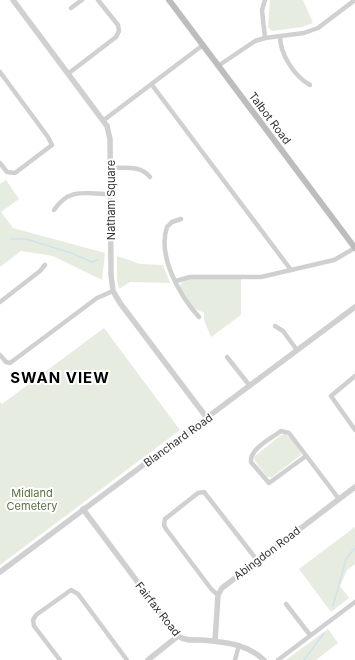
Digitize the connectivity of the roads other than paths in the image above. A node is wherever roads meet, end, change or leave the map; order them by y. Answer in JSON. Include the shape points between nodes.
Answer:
{"nodes":[{"id":1,"x":13,"y":0,"type":"edge"},
{"id":2,"x":82,"y":0,"type":"edge"},
{"id":3,"x":98,"y":0,"type":"edge"},
{"id":4,"x":169,"y":0,"type":"edge"},
{"id":5,"x":265,"y":0,"type":"edge"},
{"id":6,"x":355,"y":0,"type":"edge"},
{"id":7,"x":71,"y":8,"type":"dead end"},
{"id":8,"x":280,"y":36,"type":"junction"},
{"id":9,"x":265,"y":38,"type":"junction"},
{"id":10,"x":203,"y":45,"type":"junction"},
{"id":11,"x":218,"y":66,"type":"junction"},
{"id":12,"x":0,"y":72,"type":"edge"},
{"id":13,"x":68,"y":73,"type":"junction"},
{"id":14,"x":152,"y":85,"type":"junction"},
{"id":15,"x":310,"y":85,"type":"dead end"},
{"id":16,"x":104,"y":120,"type":"junction"},
{"id":17,"x":0,"y":163,"type":"edge"},
{"id":18,"x":111,"y":168,"type":"junction"},
{"id":19,"x":150,"y":177,"type":"dead end"},
{"id":20,"x":110,"y":194,"type":"junction"},
{"id":21,"x":54,"y":210,"type":"dead end"},
{"id":22,"x":181,"y":219,"type":"dead end"},
{"id":23,"x":355,"y":248,"type":"edge"},
{"id":24,"x":45,"y":265,"type":"dead end"},
{"id":25,"x":292,"y":270,"type":"junction"},
{"id":26,"x":176,"y":282,"type":"junction"},
{"id":27,"x":113,"y":291,"type":"junction"},
{"id":28,"x":0,"y":302,"type":"edge"},
{"id":29,"x":355,"y":307,"type":"edge"},
{"id":30,"x":199,"y":317,"type":"dead end"},
{"id":31,"x":275,"y":326,"type":"dead end"},
{"id":32,"x":297,"y":350,"type":"junction"},
{"id":33,"x":0,"y":355,"type":"edge"},
{"id":34,"x":227,"y":356,"type":"dead end"},
{"id":35,"x":355,"y":376,"type":"edge"},
{"id":36,"x":250,"y":386,"type":"junction"},
{"id":37,"x":207,"y":418,"type":"junction"},
{"id":38,"x":355,"y":430,"type":"edge"},
{"id":39,"x":306,"y":456,"type":"junction"},
{"id":40,"x":355,"y":487,"type":"edge"},
{"id":41,"x":339,"y":499,"type":"junction"},
{"id":42,"x":83,"y":509,"type":"junction"},
{"id":43,"x":257,"y":560,"type":"junction"},
{"id":44,"x":0,"y":572,"type":"edge"},
{"id":45,"x":218,"y":595,"type":"junction"},
{"id":46,"x":355,"y":602,"type":"edge"},
{"id":47,"x":286,"y":604,"type":"dead end"},
{"id":48,"x":178,"y":636,"type":"junction"},
{"id":49,"x":310,"y":636,"type":"junction"},
{"id":50,"x":215,"y":641,"type":"junction"},
{"id":51,"x":239,"y":645,"type":"junction"},
{"id":52,"x":60,"y":660,"type":"edge"},
{"id":53,"x":128,"y":660,"type":"edge"},
{"id":54,"x":148,"y":660,"type":"edge"},
{"id":55,"x":235,"y":660,"type":"edge"},
{"id":56,"x":264,"y":660,"type":"edge"},
{"id":57,"x":278,"y":660,"type":"edge"}],
"edges":[{"from":1,"to":13,"type":"street","name":"Natham Square"},
{"from":2,"to":7,"type":"street"},
{"from":3,"to":13,"type":"street","via":[[118,25],[119,32],[116,37]]},
{"from":4,"to":10,"type":"main road","name":"Talbot Road"},
{"from":5,"to":9,"type":"street","via":[[262,10]]},
{"from":6,"to":8,"type":"street","via":[[318,28],[304,33]]},
{"from":8,"to":9,"type":"street"},
{"from":8,"to":15,"type":"street","via":[[280,49],[284,56],[303,81]]},
{"from":9,"to":11,"type":"street","via":[[244,47]]},
{"from":10,"to":11,"type":"main road","name":"Talbot Road"},
{"from":10,"to":14,"type":"street"},
{"from":11,"to":23,"type":"main road","name":"Talbot Road"},
{"from":12,"to":17,"type":"street","via":[[52,145],[15,173],[7,172]]},
{"from":13,"to":16,"type":"street","name":"Natham Square"},
{"from":14,"to":16,"type":"street"},
{"from":14,"to":25,"type":"street"},
{"from":16,"to":18,"type":"street","name":"Natham Square","via":[[110,139]]},
{"from":18,"to":19,"type":"street","via":[[137,168]]},
{"from":18,"to":20,"type":"street","name":"Natham Square"},
{"from":20,"to":21,"type":"street","via":[[70,194]]},
{"from":20,"to":27,"type":"street","name":"Natham Square"},
{"from":22,"to":26,"type":"street","via":[[169,224],[165,230],[167,258]]},
{"from":23,"to":25,"type":"street","via":[[334,260]]},
{"from":24,"to":28,"type":"street","via":[[40,272]]},
{"from":25,"to":26,"type":"street","via":[[261,277],[190,277]]},
{"from":26,"to":30,"type":"street","via":[[180,293]]},
{"from":27,"to":33,"type":"street","via":[[97,298],[10,363]]},
{"from":27,"to":37,"type":"street"},
{"from":29,"to":32,"type":"street","name":"Blanchard Road"},
{"from":31,"to":32,"type":"street","via":[[283,331]]},
{"from":32,"to":36,"type":"street","name":"Blanchard Road"},
{"from":34,"to":36,"type":"street"},
{"from":35,"to":38,"type":"street","via":[[331,396]]},
{"from":36,"to":37,"type":"street","name":"Blanchard Road"},
{"from":37,"to":42,"type":"street","name":"Blanchard Road"},
{"from":39,"to":39,"type":"street","via":[[284,430],[253,452],[250,457],[251,462],[269,483]]},
{"from":39,"to":41,"type":"street"},
{"from":40,"to":41,"type":"street","name":"Abingdon Road"},
{"from":41,"to":43,"type":"street","name":"Abingdon Road"},
{"from":42,"to":44,"type":"street","name":"Blanchard Road"},
{"from":42,"to":48,"type":"street","name":"Fairfax Road"},
{"from":43,"to":45,"type":"street","name":"Abingdon Road","via":[[225,585]]},
{"from":43,"to":45,"type":"street","via":[[204,492],[198,493],[165,519],[166,528]]},
{"from":45,"to":50,"type":"street"},
{"from":46,"to":49,"type":"street"},
{"from":47,"to":49,"type":"street"},
{"from":48,"to":50,"type":"street","name":"Fairfax Road","via":[[184,639]]},
{"from":48,"to":54,"type":"street"},
{"from":49,"to":57,"type":"street"},
{"from":50,"to":51,"type":"street","name":"Fairfax Road"},
{"from":51,"to":55,"type":"street"},
{"from":51,"to":56,"type":"street","name":"Fairfax Road"},
{"from":52,"to":53,"type":"street","via":[[34,626],[33,620],[36,615],[71,590],[78,594]]}]}
